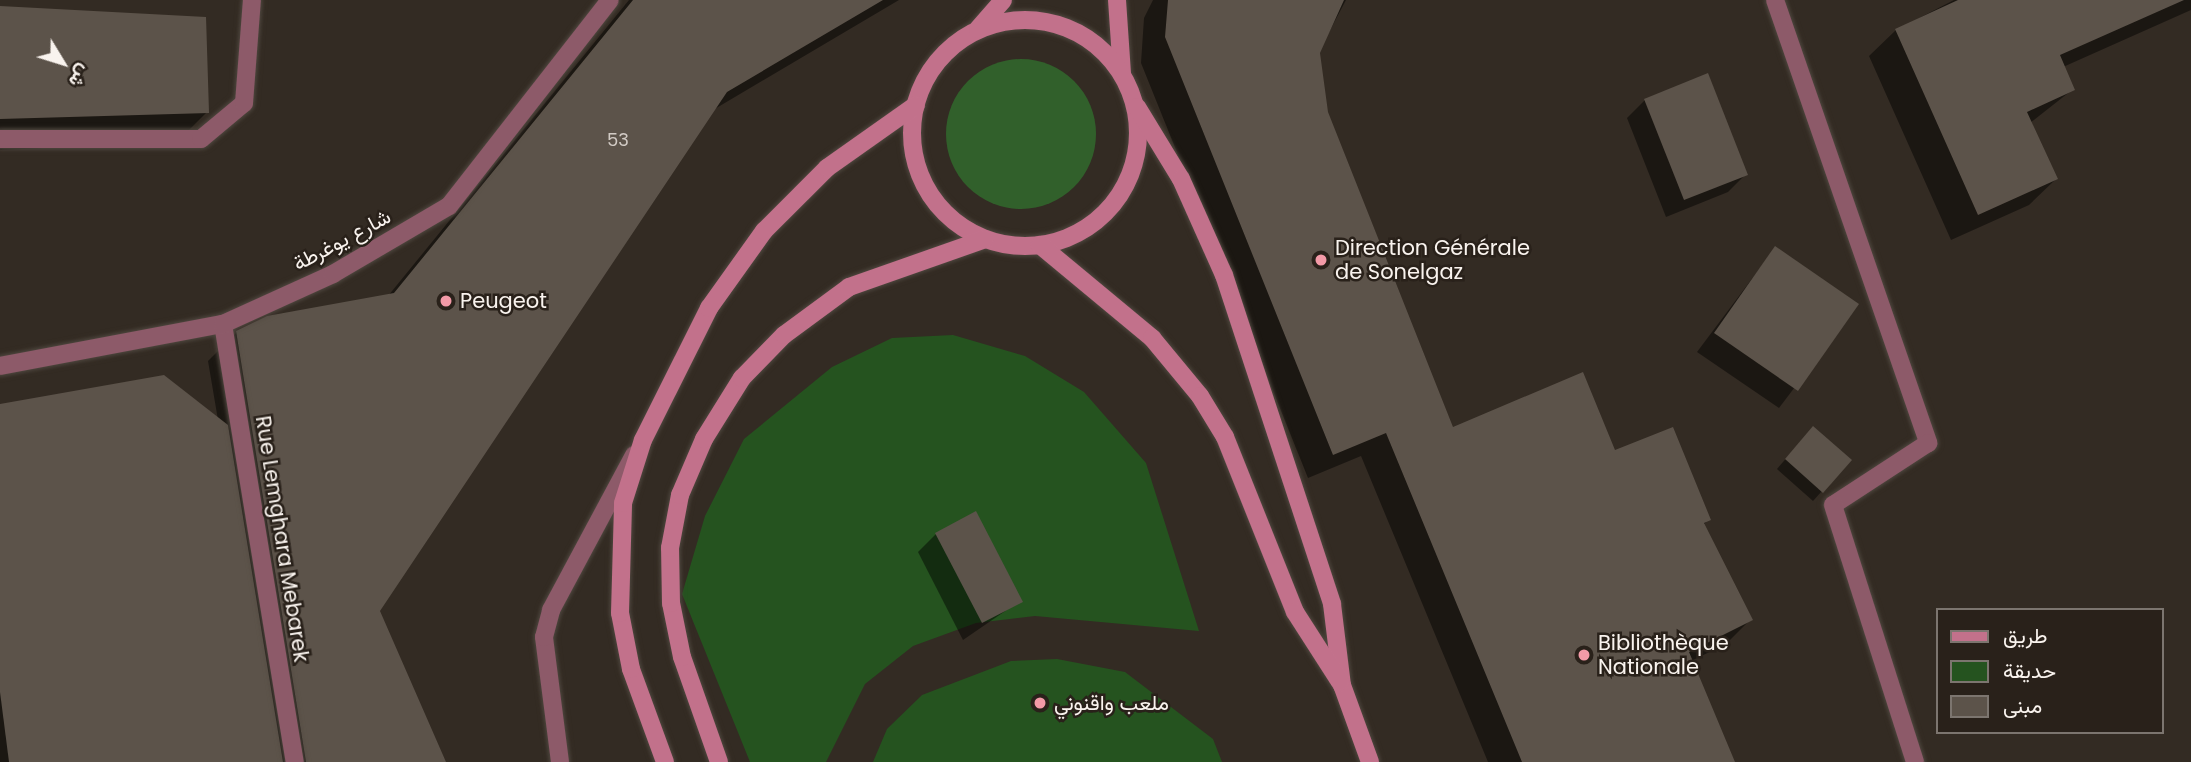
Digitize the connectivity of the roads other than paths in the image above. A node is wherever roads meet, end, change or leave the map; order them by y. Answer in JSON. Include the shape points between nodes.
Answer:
{"nodes":[{"id":1,"x":251,"y":0,"type":"edge"},
{"id":2,"x":610,"y":0,"type":"edge"},
{"id":3,"x":1003,"y":0,"type":"edge"},
{"id":4,"x":1117,"y":0,"type":"edge"},
{"id":5,"x":1775,"y":0,"type":"edge"},
{"id":6,"x":977,"y":31,"type":"junction"},
{"id":7,"x":1122,"y":74,"type":"junction"},
{"id":8,"x":1135,"y":105,"type":"junction"},
{"id":9,"x":916,"y":106,"type":"junction"},
{"id":10,"x":0,"y":139,"type":"edge"},
{"id":11,"x":985,"y":239,"type":"junction"},
{"id":12,"x":1040,"y":245,"type":"junction"},
{"id":13,"x":223,"y":324,"type":"junction"},
{"id":14,"x":0,"y":366,"type":"edge"},
{"id":15,"x":643,"y":440,"type":"junction"},
{"id":16,"x":1342,"y":685,"type":"junction"},
{"id":17,"x":295,"y":762,"type":"edge"},
{"id":18,"x":560,"y":762,"type":"edge"},
{"id":19,"x":665,"y":762,"type":"edge"},
{"id":20,"x":719,"y":762,"type":"edge"},
{"id":21,"x":1370,"y":762,"type":"edge"},
{"id":22,"x":1914,"y":762,"type":"edge"}],
"edges":[{"from":1,"to":10,"type":"street","via":[[244,103],[201,139]]},
{"from":2,"to":13,"type":"street","name":"شارع يوغرطة","via":[[449,206],[333,274]]},
{"from":3,"to":6,"type":"main road"},
{"from":4,"to":7,"type":"main road"},
{"from":5,"to":22,"type":"street","via":[[1928,443],[1833,505]]},
{"from":6,"to":7,"type":"main road","via":[[1003,22],[1058,25],[1083,36]]},
{"from":6,"to":9,"type":"main road","via":[[938,61]]},
{"from":7,"to":8,"type":"main road"},
{"from":8,"to":12,"type":"main road","via":[[1135,157],[1119,196],[1098,220]]},
{"from":8,"to":16,"type":"main road","via":[[1181,179],[1224,275],[1332,604]]},
{"from":9,"to":11,"type":"main road","via":[[912,138],[918,171],[956,223]]},
{"from":9,"to":15,"type":"main road","via":[[827,168],[764,231],[709,308]]},
{"from":11,"to":12,"type":"main road"},
{"from":11,"to":20,"type":"main road","via":[[849,287],[784,335],[742,378],[704,439],[680,495],[670,548],[671,603],[682,657]]},
{"from":12,"to":16,"type":"main road","via":[[1133,320],[1200,397],[1225,437],[1296,612]]},
{"from":13,"to":14,"type":"street","name":"شارع يوغرطة"},
{"from":13,"to":17,"type":"street","name":"Rue Lemghara Mebarek"},
{"from":15,"to":18,"type":"street","via":[[551,610],[544,637]]},
{"from":15,"to":19,"type":"main road","via":[[623,503],[620,613],[631,669]]},
{"from":16,"to":21,"type":"main road"}]}
